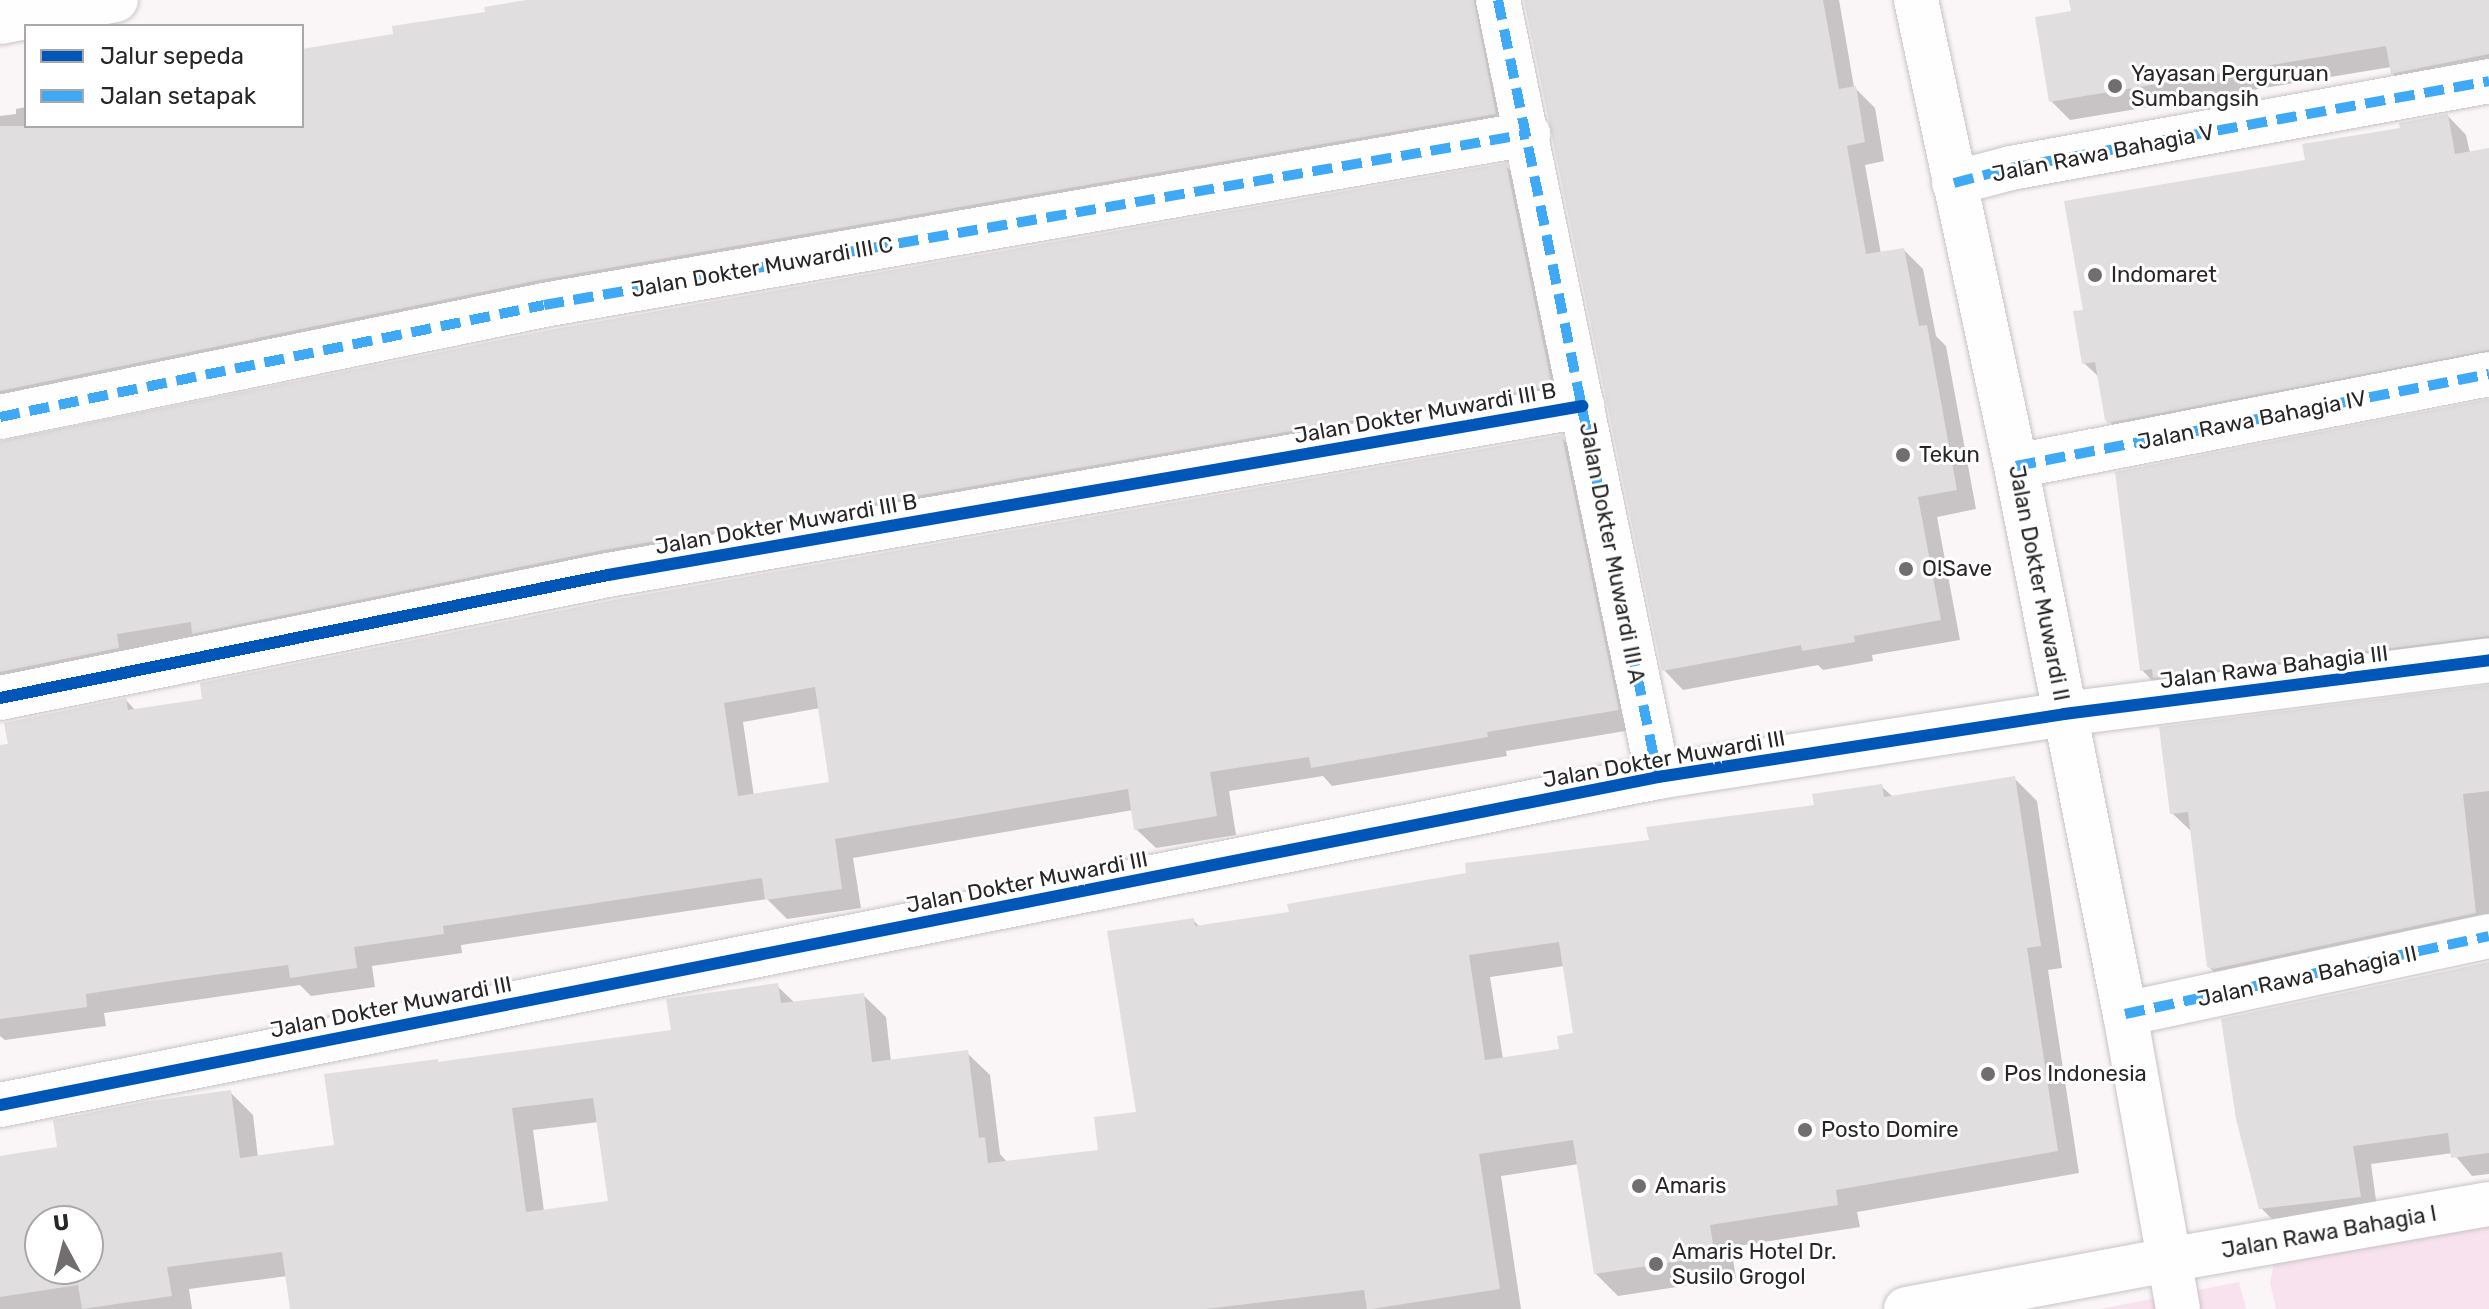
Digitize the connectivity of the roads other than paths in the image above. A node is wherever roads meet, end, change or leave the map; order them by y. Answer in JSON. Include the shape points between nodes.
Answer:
{"nodes":[{"id":1,"x":116,"y":0,"type":"edge"},
{"id":2,"x":1498,"y":0,"type":"edge"},
{"id":3,"x":1916,"y":0,"type":"edge"},
{"id":4,"x":0,"y":22,"type":"edge"},
{"id":5,"x":2489,"y":81,"type":"edge"},
{"id":6,"x":1528,"y":134,"type":"junction"},
{"id":7,"x":1954,"y":183,"type":"junction"},
{"id":8,"x":2489,"y":374,"type":"edge"},
{"id":9,"x":1582,"y":406,"type":"junction"},
{"id":10,"x":0,"y":417,"type":"edge"},
{"id":11,"x":2016,"y":466,"type":"junction"},
{"id":12,"x":2489,"y":660,"type":"edge"},
{"id":13,"x":0,"y":698,"type":"edge"},
{"id":14,"x":2064,"y":714,"type":"junction"},
{"id":15,"x":1658,"y":777,"type":"junction"},
{"id":16,"x":2489,"y":936,"type":"edge"},
{"id":17,"x":2125,"y":1014,"type":"junction"},
{"id":18,"x":0,"y":1105,"type":"edge"},
{"id":19,"x":2489,"y":1204,"type":"edge"},
{"id":20,"x":2168,"y":1260,"type":"junction"},
{"id":21,"x":1906,"y":1309,"type":"edge"},
{"id":22,"x":2178,"y":1309,"type":"edge"}],
"edges":[{"from":1,"to":4,"type":"street"},
{"from":2,"to":6,"type":"street","name":"Jalan Dokter Muwardi III A"},
{"from":3,"to":7,"type":"street","name":"Jalan Dokter Muwardi II"},
{"from":5,"to":7,"type":"street","name":"Jalan Rawa Bahagia V","via":[[2011,168]]},
{"from":6,"to":9,"type":"street","name":"Jalan Dokter Muwardi III A"},
{"from":6,"to":10,"type":"street","name":"Jalan Dokter Muwardi III C","via":[[544,305]]},
{"from":7,"to":11,"type":"street","name":"Jalan Dokter Muwardi II"},
{"from":8,"to":11,"type":"street","name":"Jalan Rawa Bahagia IV"},
{"from":9,"to":13,"type":"street","name":"Jalan Dokter Muwardi III B","via":[[608,575]]},
{"from":9,"to":15,"type":"street","name":"Jalan Dokter Muwardi III A"},
{"from":11,"to":14,"type":"street","name":"Jalan Dokter Muwardi II"},
{"from":12,"to":14,"type":"street","name":"Jalan Rawa Bahagia III"},
{"from":14,"to":15,"type":"street","name":"Jalan Dokter Muwardi III"},
{"from":14,"to":17,"type":"street","name":"Jalan Dokter Muwardi II"},
{"from":15,"to":18,"type":"street","name":"Jalan Dokter Muwardi III"},
{"from":16,"to":17,"type":"street","name":"Jalan Rawa Bahagia II"},
{"from":17,"to":20,"type":"street","name":"Jalan Dokter Muwardi II"},
{"from":19,"to":20,"type":"street","name":"Jalan Rawa Bahagia I"},
{"from":20,"to":21,"type":"street","name":"Jalan Rawa Bahagia I"},
{"from":20,"to":22,"type":"street","name":"Jalan Dokter Muwardi II"}]}
